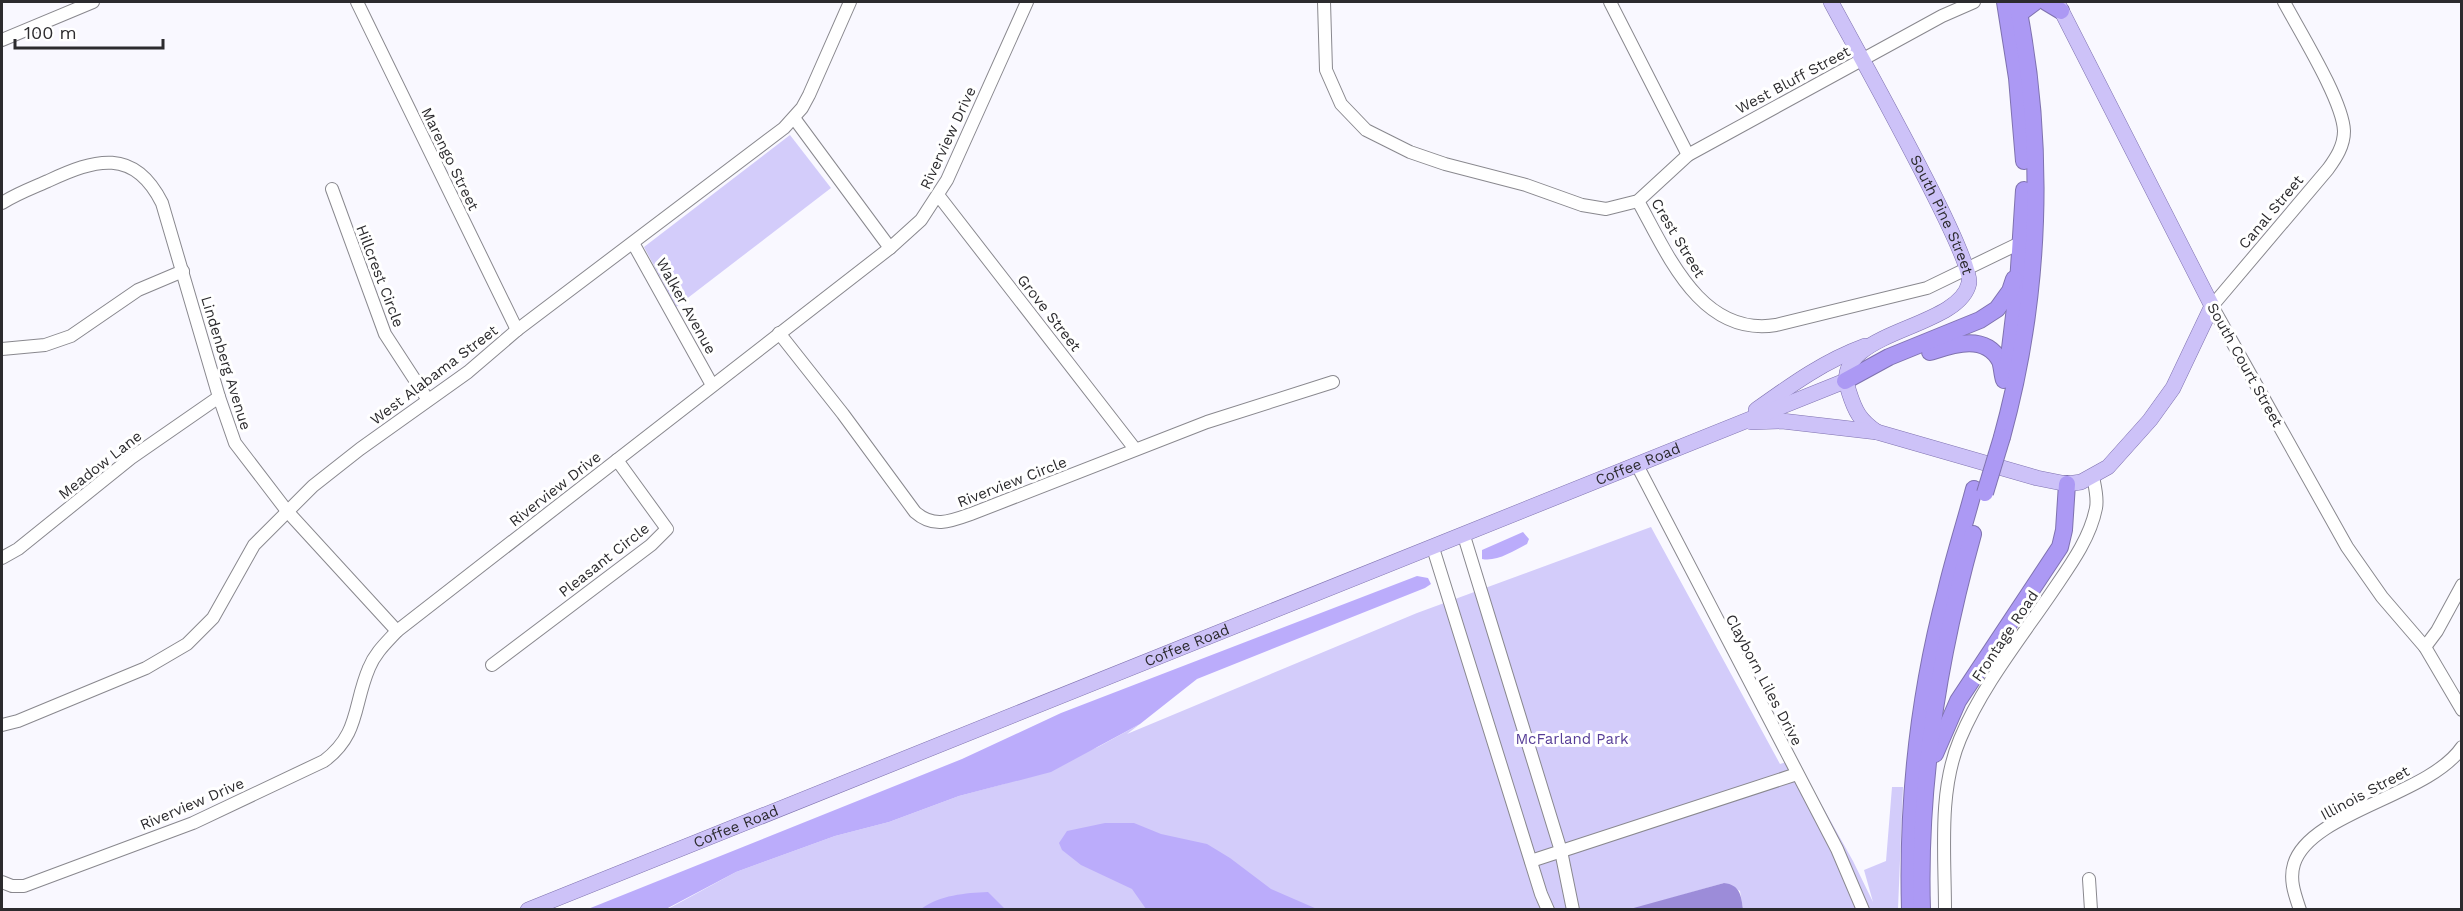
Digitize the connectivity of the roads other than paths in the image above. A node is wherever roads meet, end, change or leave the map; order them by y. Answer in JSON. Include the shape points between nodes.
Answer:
{"nodes":[{"id":1,"x":93,"y":2,"type":"edge"},
{"id":2,"x":357,"y":2,"type":"edge"},
{"id":3,"x":850,"y":2,"type":"edge"},
{"id":4,"x":1027,"y":2,"type":"edge"},
{"id":5,"x":1324,"y":2,"type":"edge"},
{"id":6,"x":1831,"y":2,"type":"edge"},
{"id":7,"x":1974,"y":2,"type":"edge"},
{"id":8,"x":2005,"y":2,"type":"edge"},
{"id":9,"x":2034,"y":2,"type":"edge"},
{"id":10,"x":2046,"y":2,"type":"edge"},
{"id":11,"x":2284,"y":2,"type":"edge"},
{"id":12,"x":1613,"y":3,"type":"edge"},
{"id":13,"x":2020,"y":6,"type":"edge"},
{"id":14,"x":2059,"y":6,"type":"edge"},
{"id":15,"x":2,"y":40,"type":"edge"},
{"id":16,"x":1862,"y":60,"type":"junction"},
{"id":17,"x":794,"y":118,"type":"junction"},
{"id":18,"x":1688,"y":155,"type":"junction"},
{"id":19,"x":332,"y":189,"type":"dead end"},
{"id":20,"x":938,"y":195,"type":"junction"},
{"id":21,"x":1638,"y":201,"type":"junction"},
{"id":22,"x":2,"y":203,"type":"edge"},
{"id":23,"x":2022,"y":242,"type":"junction"},
{"id":24,"x":633,"y":243,"type":"junction"},
{"id":25,"x":890,"y":248,"type":"junction"},
{"id":26,"x":2020,"y":260,"type":"junction"},
{"id":27,"x":1968,"y":267,"type":"junction"},
{"id":28,"x":183,"y":271,"type":"junction"},
{"id":29,"x":2212,"y":306,"type":"junction"},
{"id":30,"x":517,"y":330,"type":"junction"},
{"id":31,"x":779,"y":333,"type":"junction"},
{"id":32,"x":1874,"y":343,"type":"junction"},
{"id":33,"x":2,"y":349,"type":"edge"},
{"id":34,"x":1845,"y":381,"type":"junction"},
{"id":35,"x":1333,"y":382,"type":"dead end"},
{"id":36,"x":712,"y":385,"type":"junction"},
{"id":37,"x":2006,"y":389,"type":"junction"},
{"id":38,"x":219,"y":397,"type":"junction"},
{"id":39,"x":428,"y":400,"type":"junction"},
{"id":40,"x":1739,"y":422,"type":"junction"},
{"id":41,"x":1877,"y":432,"type":"junction"},
{"id":42,"x":1996,"y":436,"type":"junction"},
{"id":43,"x":1136,"y":449,"type":"junction"},
{"id":44,"x":617,"y":460,"type":"junction"},
{"id":45,"x":1637,"y":465,"type":"junction"},
{"id":46,"x":2093,"y":477,"type":"junction"},
{"id":47,"x":2067,"y":484,"type":"junction"},
{"id":48,"x":1980,"y":491,"type":"junction"},
{"id":49,"x":286,"y":512,"type":"junction"},
{"id":50,"x":1464,"y":536,"type":"junction"},
{"id":51,"x":1433,"y":548,"type":"junction"},
{"id":52,"x":2,"y":558,"type":"edge"},
{"id":53,"x":2462,"y":585,"type":"edge"},
{"id":54,"x":397,"y":631,"type":"junction"},
{"id":55,"x":2425,"y":648,"type":"junction"},
{"id":56,"x":492,"y":665,"type":"dead end"},
{"id":57,"x":2462,"y":710,"type":"edge"},
{"id":58,"x":2,"y":725,"type":"edge"},
{"id":59,"x":2462,"y":747,"type":"edge"},
{"id":60,"x":1797,"y":774,"type":"junction"},
{"id":61,"x":1926,"y":784,"type":"junction"},
{"id":62,"x":1924,"y":814,"type":"junction"},
{"id":63,"x":1946,"y":816,"type":"junction"},
{"id":64,"x":1561,"y":851,"type":"junction"},
{"id":65,"x":1531,"y":861,"type":"junction"},
{"id":66,"x":2089,"y":879,"type":"dead end"},
{"id":67,"x":2,"y":882,"type":"edge"},
{"id":68,"x":528,"y":909,"type":"edge"},
{"id":69,"x":1548,"y":909,"type":"edge"},
{"id":70,"x":1573,"y":909,"type":"edge"},
{"id":71,"x":1863,"y":909,"type":"edge"},
{"id":72,"x":1910,"y":909,"type":"edge"},
{"id":73,"x":1922,"y":909,"type":"edge"},
{"id":74,"x":1945,"y":909,"type":"edge"},
{"id":75,"x":2091,"y":909,"type":"edge"},
{"id":76,"x":2300,"y":909,"type":"edge"}],
"edges":[{"from":1,"to":15,"type":"street"},
{"from":2,"to":30,"type":"street","name":"Marengo Street"},
{"from":3,"to":17,"type":"street","name":"West Alabama Street","via":[[809,94]]},
{"from":4,"to":20,"type":"street","name":"Riverview Drive"},
{"from":5,"to":21,"type":"street","name":"Crest Street","via":[[1326,70],[1341,104],[1366,130],[1419,155],[1549,191],[1582,205],[1606,209]]},
{"from":6,"to":16,"type":"main road","name":"South Pine Street"},
{"from":7,"to":16,"type":"street","name":"West Bluff Street"},
{"from":8,"to":23,"type":"highway","via":[[2022,123]]},
{"from":9,"to":13,"type":"highway"},
{"from":10,"to":14,"type":"highway"},
{"from":11,"to":29,"type":"street","name":"Canal Street","via":[[2340,109],[2344,133],[2328,169]]},
{"from":12,"to":18,"type":"street"},
{"from":13,"to":42,"type":"highway","via":[[2034,134],[2035,219],[2024,339],[2013,398]]},
{"from":14,"to":29,"type":"main road","name":"South Court Street"},
{"from":16,"to":18,"type":"street","name":"West Bluff Street"},
{"from":16,"to":27,"type":"main road","name":"South Pine Street"},
{"from":17,"to":24,"type":"street","name":"West Alabama Street"},
{"from":17,"to":25,"type":"street"},
{"from":18,"to":21,"type":"street","name":"West Bluff Street"},
{"from":19,"to":39,"type":"street","name":"Hillcrest Circle","via":[[385,334]]},
{"from":20,"to":25,"type":"street","name":"Riverview Drive","via":[[921,220]]},
{"from":20,"to":43,"type":"street","name":"Grove Street"},
{"from":21,"to":27,"type":"street","name":"Crest Street","via":[[1697,297],[1728,320],[1752,327],[1776,325],[1927,288]]},
{"from":22,"to":28,"type":"street","name":"Lindenberg Avenue","via":[[91,164],[109,162],[131,167],[150,183],[162,203]]},
{"from":23,"to":26,"type":"highway"},
{"from":23,"to":27,"type":"street","name":"Crest Street"},
{"from":24,"to":30,"type":"street","name":"West Alabama Street"},
{"from":24,"to":36,"type":"street","name":"Walker Avenue"},
{"from":25,"to":31,"type":"street","name":"Riverview Drive"},
{"from":26,"to":34,"type":"highway","via":[[2010,291],[1997,309]]},
{"from":26,"to":37,"type":"highway"},
{"from":27,"to":32,"type":"main road","name":"South Pine Street","via":[[1969,282],[1962,297]]},
{"from":28,"to":33,"type":"street","via":[[138,290],[71,336],[45,345]]},
{"from":28,"to":38,"type":"street","name":"Lindenberg Avenue"},
{"from":29,"to":46,"type":"main road","via":[[2173,388],[2119,457]]},
{"from":29,"to":55,"type":"street","name":"South Court Street","via":[[2347,546],[2382,597]]},
{"from":30,"to":39,"type":"street","name":"West Alabama Street"},
{"from":31,"to":36,"type":"street","name":"Riverview Drive"},
{"from":31,"to":43,"type":"street","name":"Riverview Circle","via":[[924,520],[948,522]]},
{"from":32,"to":34,"type":"main road","name":"South Pine Street","via":[[1848,367]]},
{"from":32,"to":40,"type":"main road","via":[[1808,373]]},
{"from":34,"to":37,"type":"highway","via":[[1969,342],[1982,345],[2000,361]]},
{"from":34,"to":40,"type":"main road","name":"Coffee Road"},
{"from":34,"to":41,"type":"main road","via":[[1857,415]]},
{"from":35,"to":43,"type":"street","name":"Riverview Circle","via":[[1206,422]]},
{"from":36,"to":44,"type":"street","name":"Riverview Drive"},
{"from":37,"to":42,"type":"highway"},
{"from":38,"to":49,"type":"street","name":"Lindenberg Avenue","via":[[235,443]]},
{"from":38,"to":52,"type":"street","name":"Meadow Lane","via":[[131,458]]},
{"from":39,"to":49,"type":"street","name":"West Alabama Street","via":[[329,473]]},
{"from":40,"to":41,"type":"main road","via":[[1782,421]]},
{"from":40,"to":45,"type":"main road","name":"Coffee Road"},
{"from":41,"to":47,"type":"main road"},
{"from":42,"to":48,"type":"highway"},
{"from":44,"to":54,"type":"street","name":"Riverview Drive"},
{"from":44,"to":56,"type":"street","name":"Pleasant Circle","via":[[667,529]]},
{"from":45,"to":50,"type":"main road","name":"Coffee Road"},
{"from":45,"to":60,"type":"street","name":"Clayborn Liles Drive"},
{"from":46,"to":47,"type":"main road"},
{"from":46,"to":63,"type":"street","name":"Frontage Road","via":[[2096,508],[2091,525],[1988,686],[1959,740],[1950,773]]},
{"from":47,"to":61,"type":"highway","via":[[2060,547],[1958,701]]},
{"from":48,"to":61,"type":"highway","via":[[1947,643]]},
{"from":48,"to":72,"type":"highway","via":[[1946,591],[1925,695],[1912,813]]},
{"from":49,"to":54,"type":"street","name":"Lindenberg Avenue"},
{"from":49,"to":58,"type":"street","name":"West Alabama Street","via":[[254,545],[216,613],[188,644],[146,668]]},
{"from":50,"to":51,"type":"main road","name":"Coffee Road"},
{"from":50,"to":64,"type":"street"},
{"from":51,"to":65,"type":"street"},
{"from":51,"to":68,"type":"main road","name":"Coffee Road"},
{"from":53,"to":55,"type":"street"},
{"from":54,"to":67,"type":"street","name":"Riverview Drive","via":[[375,655],[349,736],[324,761],[193,824],[24,886]]},
{"from":55,"to":57,"type":"street","name":"South Court Street"},
{"from":59,"to":76,"type":"street","name":"Illinois Street","via":[[2453,760],[2433,775],[2326,829],[2307,844],[2294,864],[2292,888]]},
{"from":60,"to":64,"type":"street"},
{"from":60,"to":71,"type":"street","name":"Clayborn Liles Drive"},
{"from":61,"to":62,"type":"highway"},
{"from":62,"to":63,"type":"street"},
{"from":62,"to":73,"type":"highway"},
{"from":63,"to":74,"type":"street","name":"Frontage Road"},
{"from":64,"to":65,"type":"street"},
{"from":64,"to":70,"type":"street"},
{"from":65,"to":69,"type":"street"},
{"from":66,"to":75,"type":"street"}]}
